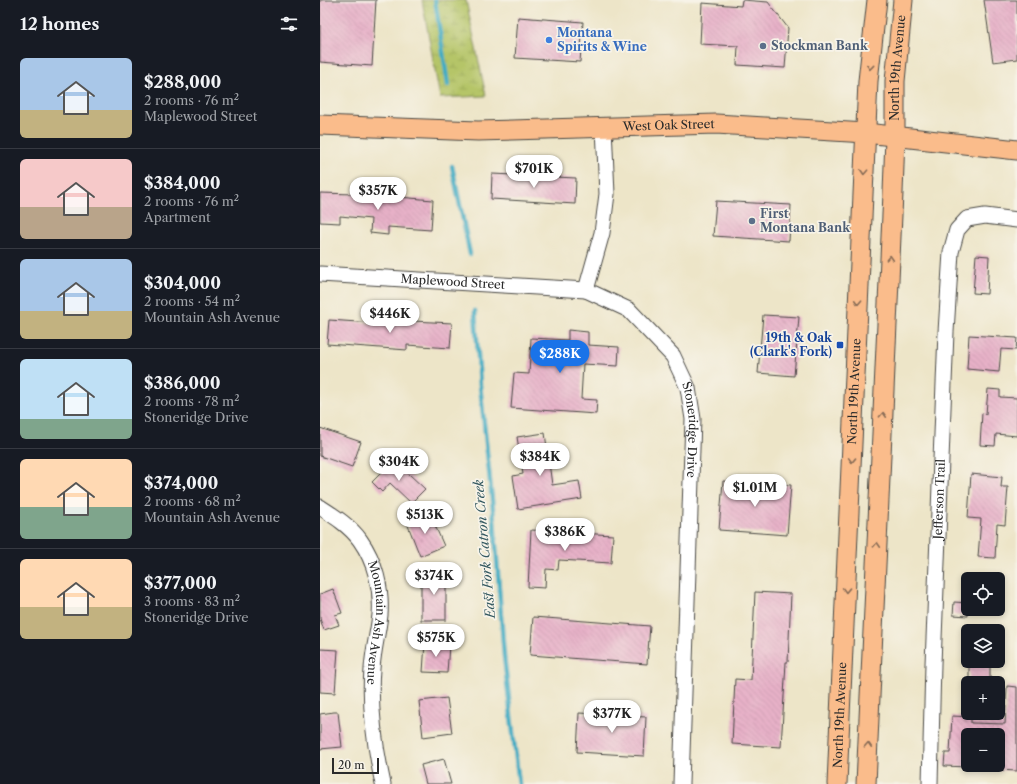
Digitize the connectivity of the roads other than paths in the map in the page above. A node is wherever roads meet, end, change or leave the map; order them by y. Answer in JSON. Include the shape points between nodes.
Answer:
{"nodes":[{"id":1,"x":877,"y":0,"type":"edge"},
{"id":2,"x":903,"y":0,"type":"edge"},
{"id":3,"x":320,"y":125,"type":"edge"},
{"id":4,"x":604,"y":127,"type":"junction"},
{"id":5,"x":866,"y":133,"type":"junction"},
{"id":6,"x":895,"y":137,"type":"junction"},
{"id":7,"x":1017,"y":150,"type":"edge"},
{"id":8,"x":1017,"y":220,"type":"edge"},
{"id":9,"x":320,"y":274,"type":"edge"},
{"id":10,"x":586,"y":290,"type":"junction"},
{"id":11,"x":320,"y":507,"type":"edge"},
{"id":12,"x":383,"y":784,"type":"edge"},
{"id":13,"x":681,"y":784,"type":"edge"},
{"id":14,"x":838,"y":784,"type":"edge"},
{"id":15,"x":866,"y":784,"type":"edge"},
{"id":16,"x":930,"y":784,"type":"edge"}],
"edges":[{"from":1,"to":5,"type":"main road","name":"North 19th Avenue","one_way":true,"via":[[868,81]]},
{"from":2,"to":6,"type":"main road","name":"North 19th Avenue","via":[[895,81]]},
{"from":3,"to":4,"type":"main road","name":"West Oak Street","via":[[478,131]]},
{"from":4,"to":5,"type":"main road","name":"West Oak Street","via":[[716,124]]},
{"from":4,"to":10,"type":"street","via":[[607,194],[602,234]]},
{"from":5,"to":6,"type":"main road","name":"West Oak Street"},
{"from":5,"to":14,"type":"main road","name":"North 19th Avenue","one_way":true},
{"from":6,"to":7,"type":"main road","name":"West Oak Street"},
{"from":15,"to":6,"type":"main road","name":"North 19th Avenue","one_way":true},
{"from":8,"to":16,"type":"street","name":"Jefferson Trail","via":[[985,216],[967,219],[957,230],[951,252],[946,324]]},
{"from":9,"to":10,"type":"street","name":"Maplewood Street"},
{"from":10,"to":13,"type":"street","name":"Stoneridge Drive","via":[[630,310],[673,356],[688,388],[693,419]]},
{"from":11,"to":12,"type":"street","name":"Mountain Ash Avenue","via":[[335,516],[360,540],[376,574],[380,592],[380,614],[372,669],[372,696]]}]}
